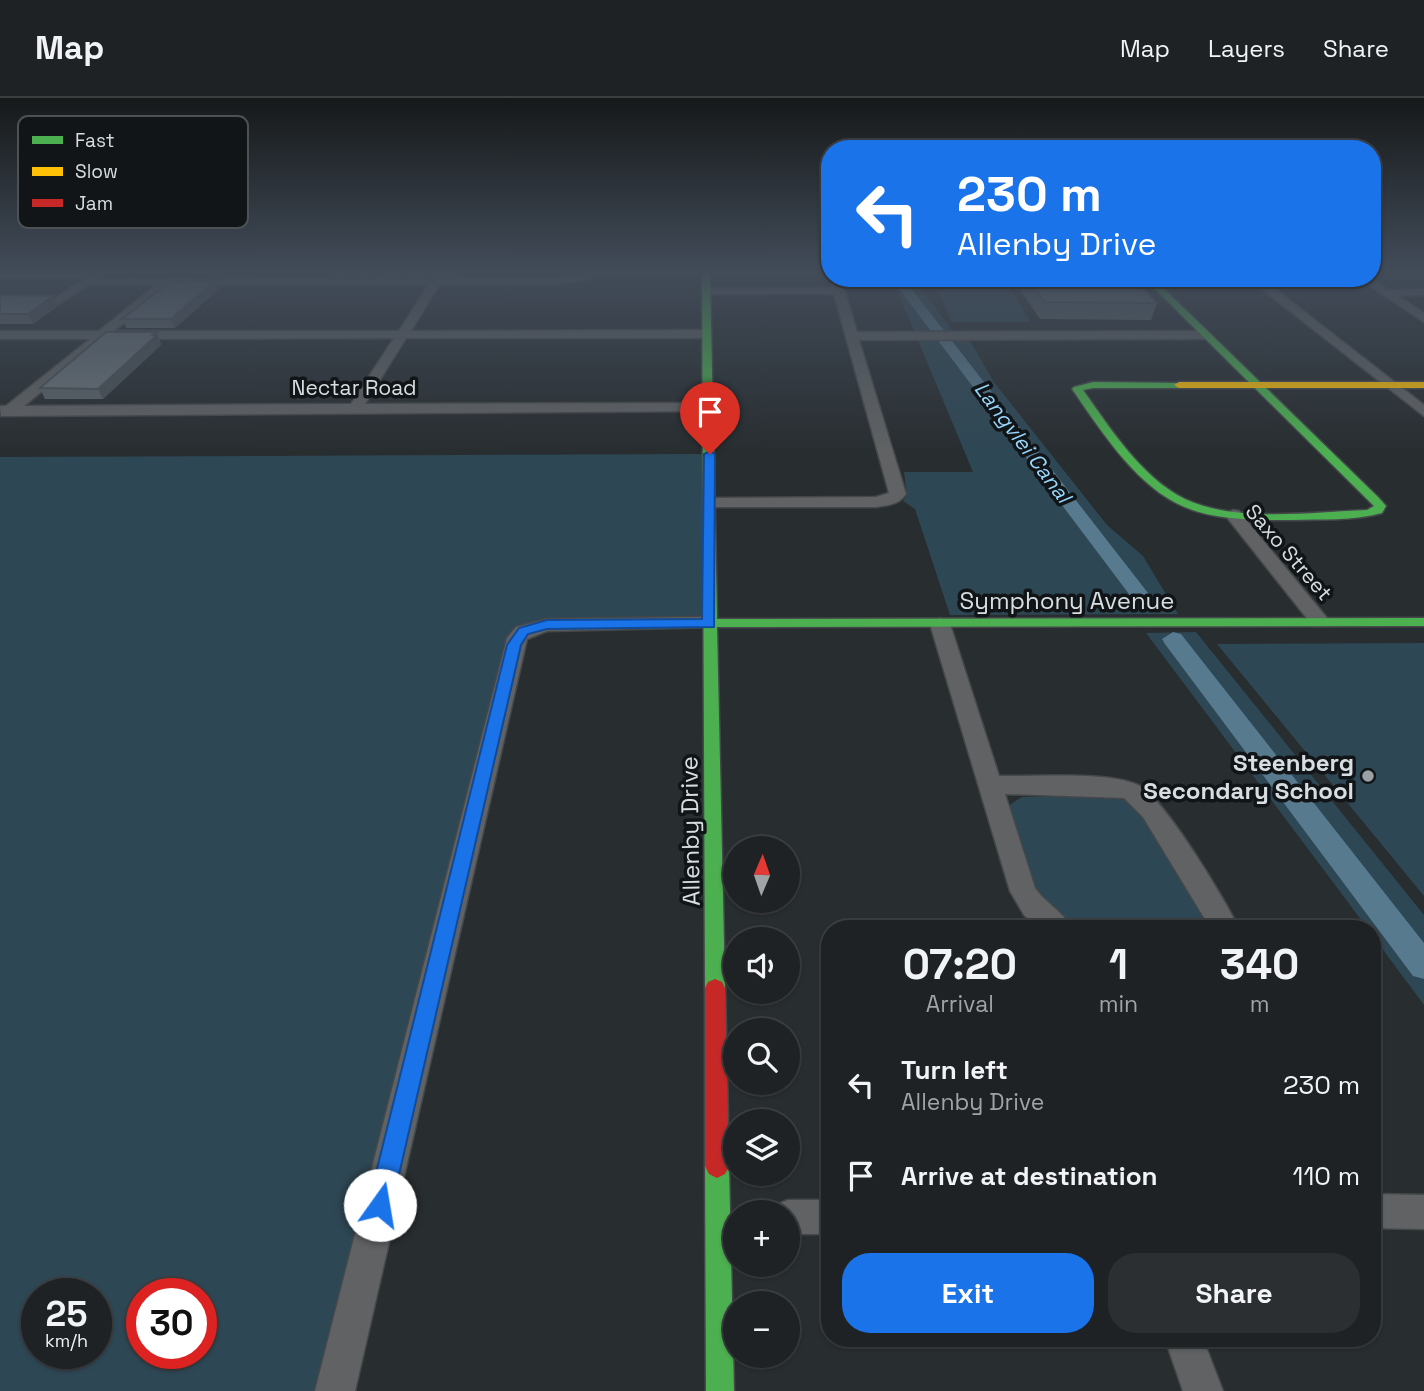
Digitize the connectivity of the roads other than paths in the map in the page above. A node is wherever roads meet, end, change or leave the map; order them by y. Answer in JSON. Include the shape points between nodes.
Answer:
{"nodes":[{"id":1,"x":105,"y":331,"type":"edge"},
{"id":2,"x":406,"y":331,"type":"edge"},
{"id":3,"x":851,"y":331,"type":"edge"},
{"id":4,"x":1200,"y":331,"type":"edge"},
{"id":5,"x":1321,"y":331,"type":"edge"},
{"id":6,"x":102,"y":334,"type":"junction"},
{"id":7,"x":404,"y":334,"type":"junction"},
{"id":8,"x":706,"y":334,"type":"joint"},
{"id":9,"x":0,"y":335,"type":"edge"},
{"id":10,"x":1204,"y":335,"type":"junction"},
{"id":11,"x":852,"y":336,"type":"junction"},
{"id":12,"x":1256,"y":385,"type":"junction"},
{"id":13,"x":1389,"y":385,"type":"junction"},
{"id":14,"x":1424,"y":385,"type":"edge"},
{"id":15,"x":708,"y":407,"type":"junction"},
{"id":16,"x":356,"y":408,"type":"junction"},
{"id":17,"x":3,"y":412,"type":"edge"},
{"id":18,"x":1424,"y":412,"type":"edge"},
{"id":19,"x":711,"y":503,"type":"junction"},
{"id":20,"x":1234,"y":515,"type":"junction"},
{"id":21,"x":1320,"y":622,"type":"junction"},
{"id":22,"x":1424,"y":622,"type":"edge"},
{"id":23,"x":709,"y":624,"type":"junction"},
{"id":24,"x":940,"y":624,"type":"junction"},
{"id":25,"x":988,"y":785,"type":"junction"},
{"id":26,"x":1048,"y":920,"type":"edge"},
{"id":27,"x":1219,"y":920,"type":"edge"},
{"id":28,"x":726,"y":1200,"type":"edge"},
{"id":29,"x":1381,"y":1211,"type":"edge"},
{"id":30,"x":1424,"y":1212,"type":"edge"},
{"id":31,"x":800,"y":1217,"type":"edge"},
{"id":32,"x":821,"y":1217,"type":"edge"},
{"id":33,"x":725,"y":1277,"type":"edge"},
{"id":34,"x":1187,"y":1347,"type":"edge"},
{"id":35,"x":335,"y":1391,"type":"edge"},
{"id":36,"x":720,"y":1391,"type":"edge"},
{"id":37,"x":1203,"y":1391,"type":"edge"}],
"edges":[{"from":1,"to":6,"type":"street"},
{"from":2,"to":7,"type":"street"},
{"from":3,"to":11,"type":"street"},
{"from":4,"to":10,"type":"street"},
{"from":5,"to":13,"type":"street"},
{"from":6,"to":7,"type":"street"},
{"from":6,"to":9,"type":"street"},
{"from":6,"to":17,"type":"street"},
{"from":7,"to":8,"type":"street"},
{"from":7,"to":16,"type":"street"},
{"from":8,"to":15,"type":"street","name":"Allenby Drive"},
{"from":10,"to":11,"type":"street"},
{"from":10,"to":12,"type":"street"},
{"from":11,"to":19,"type":"street","via":[[898,494],[876,502]]},
{"from":12,"to":13,"type":"street","name":"Saxo Street"},
{"from":12,"to":20,"type":"street","via":[[1380,506],[1367,514]]},
{"from":12,"to":20,"type":"street","name":"Saxo Street","via":[[1093,385],[1077,390],[1159,487],[1191,505]]},
{"from":13,"to":14,"type":"street","name":"Saxo Street"},
{"from":13,"to":18,"type":"street"},
{"from":15,"to":16,"type":"street","name":"Nectar Road"},
{"from":15,"to":19,"type":"street","name":"Allenby Drive"},
{"from":16,"to":17,"type":"street","name":"Nectar Road"},
{"from":19,"to":23,"type":"street","name":"Allenby Drive"},
{"from":20,"to":21,"type":"street","name":"Saxo Street"},
{"from":21,"to":22,"type":"street","name":"Symphony Avenue"},
{"from":21,"to":24,"type":"street","name":"Symphony Avenue"},
{"from":23,"to":24,"type":"street","name":"Symphony Avenue"},
{"from":23,"to":28,"type":"street","name":"Allenby Drive"},
{"from":23,"to":35,"type":"street","via":[[547,625],[523,631],[514,645]]},
{"from":24,"to":25,"type":"street"},
{"from":25,"to":26,"type":"street","via":[[1023,891]]},
{"from":25,"to":27,"type":"street","via":[[1132,792],[1152,810]]},
{"from":29,"to":30,"type":"street"},
{"from":31,"to":32,"type":"street"},
{"from":33,"to":36,"type":"street","name":"Allenby Drive"},
{"from":34,"to":37,"type":"street"}]}
